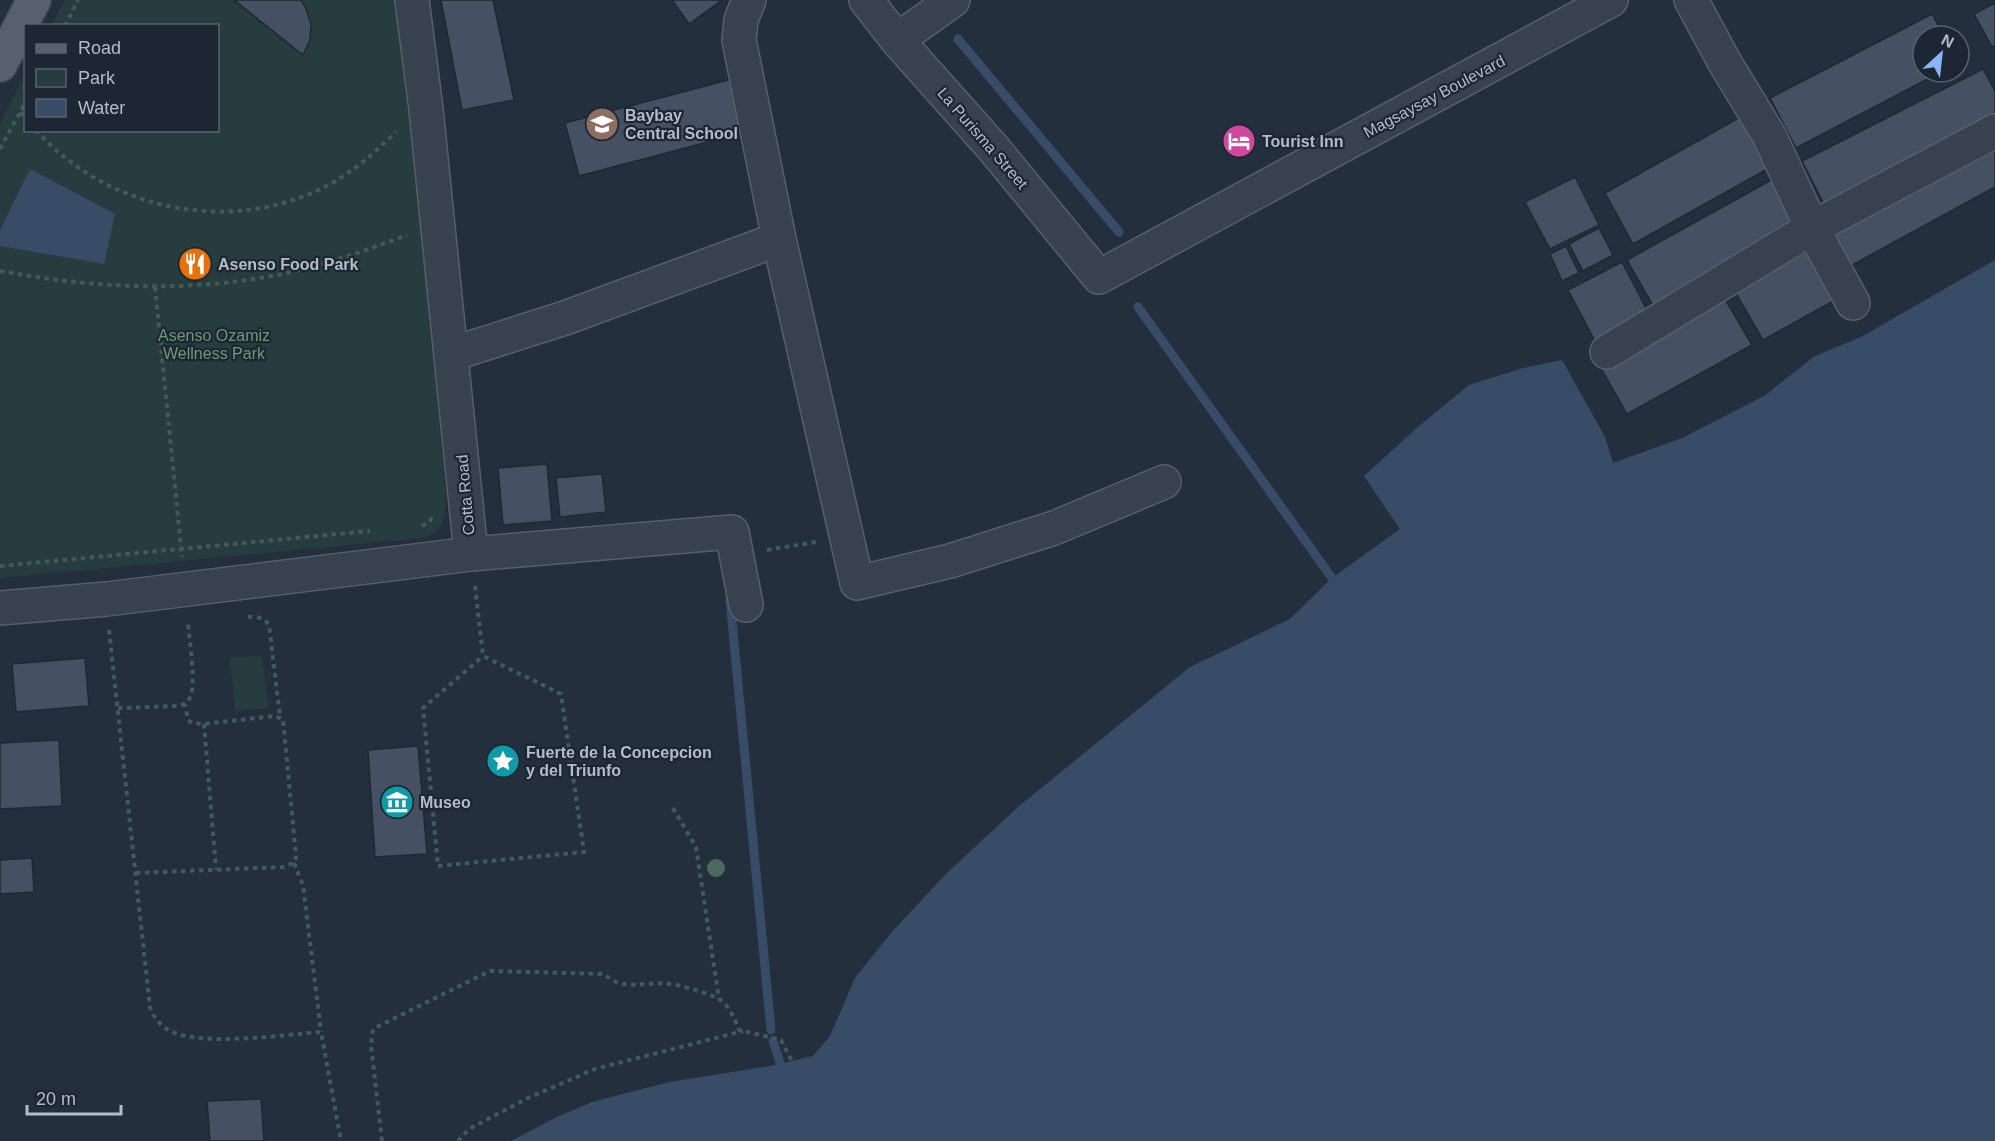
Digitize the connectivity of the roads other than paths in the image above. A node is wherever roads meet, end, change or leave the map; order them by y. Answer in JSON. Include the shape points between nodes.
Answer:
{"nodes":[{"id":1,"x":34,"y":0,"type":"edge"},
{"id":2,"x":412,"y":0,"type":"edge"},
{"id":3,"x":749,"y":0,"type":"edge"},
{"id":4,"x":866,"y":0,"type":"edge"},
{"id":5,"x":953,"y":0,"type":"edge"},
{"id":6,"x":1611,"y":0,"type":"edge"},
{"id":7,"x":1691,"y":0,"type":"edge"},
{"id":8,"x":897,"y":40,"type":"junction"},
{"id":9,"x":0,"y":65,"type":"edge"},
{"id":10,"x":1995,"y":131,"type":"edge"},
{"id":11,"x":1812,"y":228,"type":"junction"},
{"id":12,"x":779,"y":239,"type":"junction"},
{"id":13,"x":1099,"y":277,"type":"joint"},
{"id":14,"x":1853,"y":303,"type":"dead end"},
{"id":15,"x":1607,"y":352,"type":"dead end"},
{"id":16,"x":452,"y":354,"type":"junction"},
{"id":17,"x":1164,"y":482,"type":"dead end"},
{"id":18,"x":471,"y":554,"type":"junction"},
{"id":19,"x":746,"y":605,"type":"dead end"},
{"id":20,"x":0,"y":608,"type":"edge"}],
"edges":[{"from":1,"to":9,"type":"main road"},
{"from":2,"to":16,"type":"street","name":"Cotta Road"},
{"from":3,"to":12,"type":"street","via":[[741,20],[740,40]]},
{"from":4,"to":8,"type":"street","name":"La Purisma Street"},
{"from":5,"to":8,"type":"street"},
{"from":6,"to":13,"type":"street","name":"Magsaysay Boulevard"},
{"from":7,"to":11,"type":"street","via":[[1770,137]]},
{"from":8,"to":13,"type":"street","name":"La Purisma Street","via":[[994,149]]},
{"from":10,"to":11,"type":"street"},
{"from":11,"to":14,"type":"street"},
{"from":11,"to":15,"type":"street"},
{"from":12,"to":16,"type":"street","via":[[565,318]]},
{"from":12,"to":17,"type":"street","via":[[857,584],[950,561],[1054,528]]},
{"from":16,"to":18,"type":"street","name":"Cotta Road"},
{"from":18,"to":19,"type":"street","via":[[732,532]]},
{"from":18,"to":20,"type":"street","name":"Cotta Road","via":[[107,599]]}]}
